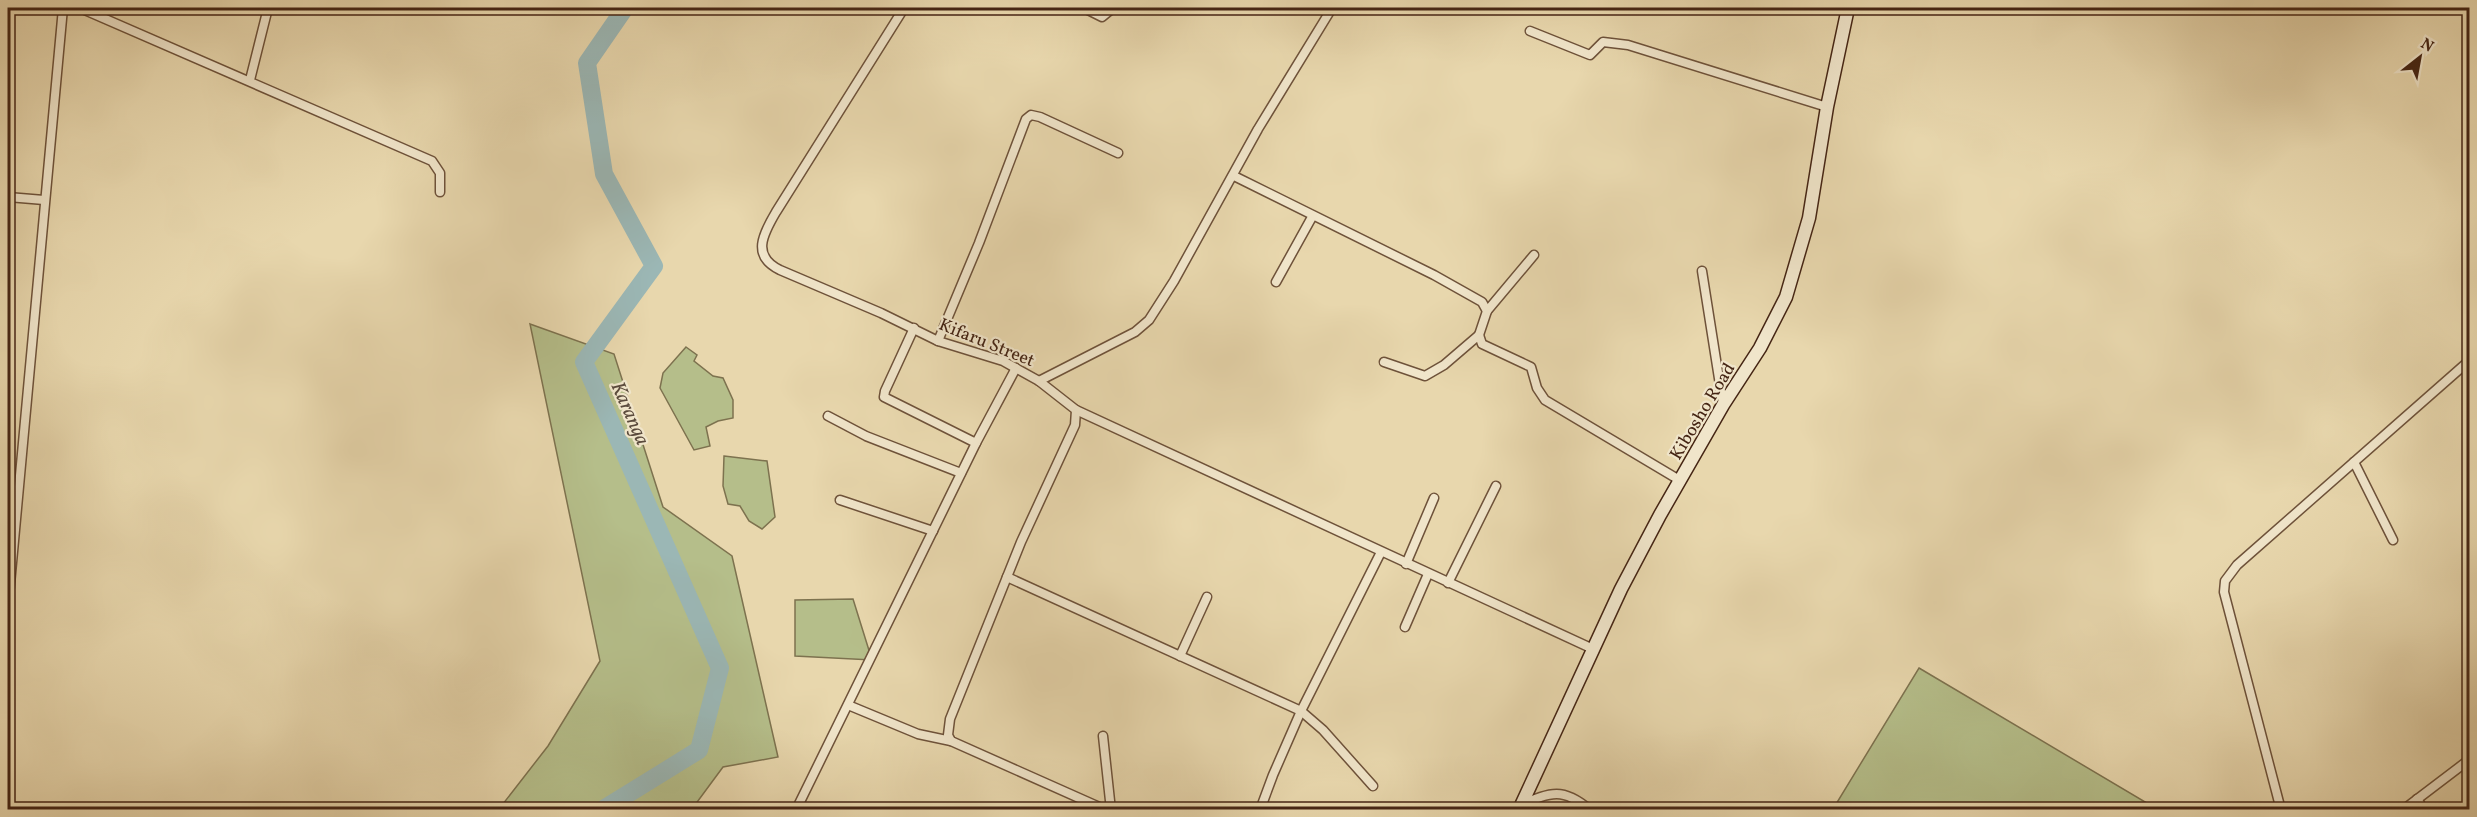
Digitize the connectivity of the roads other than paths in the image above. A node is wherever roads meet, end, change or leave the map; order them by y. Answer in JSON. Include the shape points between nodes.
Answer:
{"nodes":[{"id":1,"x":63,"y":8,"type":"edge"},
{"id":2,"x":80,"y":8,"type":"edge"},
{"id":3,"x":268,"y":8,"type":"edge"},
{"id":4,"x":904,"y":8,"type":"edge"},
{"id":5,"x":1084,"y":8,"type":"edge"},
{"id":6,"x":1113,"y":8,"type":"edge"},
{"id":7,"x":1332,"y":8,"type":"edge"},
{"id":8,"x":1848,"y":8,"type":"edge"},
{"id":9,"x":1530,"y":31,"type":"dead end"},
{"id":10,"x":250,"y":81,"type":"junction"},
{"id":11,"x":1827,"y":107,"type":"junction"},
{"id":12,"x":1118,"y":153,"type":"dead end"},
{"id":13,"x":1234,"y":176,"type":"junction"},
{"id":14,"x":440,"y":192,"type":"dead end"},
{"id":15,"x":8,"y":197,"type":"edge"},
{"id":16,"x":44,"y":200,"type":"junction"},
{"id":17,"x":1312,"y":217,"type":"junction"},
{"id":18,"x":1534,"y":255,"type":"dead end"},
{"id":19,"x":1702,"y":271,"type":"dead end"},
{"id":20,"x":1276,"y":282,"type":"dead end"},
{"id":21,"x":1487,"y":311,"type":"junction"},
{"id":22,"x":914,"y":328,"type":"junction"},
{"id":23,"x":1479,"y":335,"type":"junction"},
{"id":24,"x":938,"y":341,"type":"junction"},
{"id":25,"x":2469,"y":360,"type":"edge"},
{"id":26,"x":1384,"y":362,"type":"dead end"},
{"id":27,"x":1016,"y":368,"type":"junction"},
{"id":28,"x":1039,"y":381,"type":"junction"},
{"id":29,"x":1724,"y":405,"type":"junction"},
{"id":30,"x":1076,"y":410,"type":"junction"},
{"id":31,"x":828,"y":416,"type":"dead end"},
{"id":32,"x":976,"y":443,"type":"junction"},
{"id":33,"x":2354,"y":462,"type":"junction"},
{"id":34,"x":961,"y":473,"type":"junction"},
{"id":35,"x":1681,"y":481,"type":"junction"},
{"id":36,"x":1496,"y":486,"type":"dead end"},
{"id":37,"x":1434,"y":498,"type":"dead end"},
{"id":38,"x":840,"y":500,"type":"dead end"},
{"id":39,"x":933,"y":531,"type":"junction"},
{"id":40,"x":2393,"y":540,"type":"dead end"},
{"id":41,"x":1381,"y":552,"type":"junction"},
{"id":42,"x":1406,"y":564,"type":"junction"},
{"id":43,"x":1428,"y":574,"type":"junction"},
{"id":44,"x":1007,"y":576,"type":"junction"},
{"id":45,"x":1448,"y":583,"type":"junction"},
{"id":46,"x":1207,"y":597,"type":"dead end"},
{"id":47,"x":8,"y":606,"type":"edge"},
{"id":48,"x":1406,"y":627,"type":"dead end"},
{"id":49,"x":1593,"y":649,"type":"junction"},
{"id":50,"x":1180,"y":656,"type":"junction"},
{"id":51,"x":848,"y":705,"type":"junction"},
{"id":52,"x":1300,"y":711,"type":"junction"},
{"id":53,"x":1103,"y":736,"type":"dead end"},
{"id":54,"x":951,"y":741,"type":"junction"},
{"id":55,"x":2469,"y":759,"type":"edge"},
{"id":56,"x":1373,"y":786,"type":"dead end"},
{"id":57,"x":2417,"y":799,"type":"junction"},
{"id":58,"x":1520,"y":808,"type":"edge"},
{"id":59,"x":796,"y":810,"type":"edge"},
{"id":60,"x":1106,"y":810,"type":"edge"},
{"id":61,"x":1111,"y":810,"type":"edge"},
{"id":62,"x":1260,"y":810,"type":"edge"},
{"id":63,"x":1590,"y":810,"type":"edge"},
{"id":64,"x":2281,"y":810,"type":"edge"},
{"id":65,"x":2403,"y":810,"type":"edge"},
{"id":66,"x":2424,"y":810,"type":"edge"}],
"edges":[{"from":1,"to":16,"type":"street"},
{"from":2,"to":10,"type":"street"},
{"from":3,"to":10,"type":"street"},
{"from":4,"to":22,"type":"street","name":"Kifaru Street","via":[[776,212],[762,251],[771,266]]},
{"from":5,"to":6,"type":"street","via":[[1102,17]]},
{"from":7,"to":13,"type":"street"},
{"from":8,"to":11,"type":"main road","name":"Kibosho Road"},
{"from":9,"to":11,"type":"street","via":[[1590,55],[1603,42],[1628,45]]},
{"from":10,"to":14,"type":"street","via":[[432,161],[440,173]]},
{"from":11,"to":29,"type":"main road","name":"Kibosho Road","via":[[1809,218],[1795,272],[1772,328]]},
{"from":12,"to":24,"type":"street","via":[[1040,117],[1031,115],[1024,121]]},
{"from":13,"to":17,"type":"street"},
{"from":13,"to":28,"type":"street","via":[[1143,327]]},
{"from":15,"to":16,"type":"street"},
{"from":16,"to":47,"type":"street"},
{"from":17,"to":20,"type":"street"},
{"from":17,"to":21,"type":"street","via":[[1473,296]]},
{"from":18,"to":21,"type":"street"},
{"from":19,"to":29,"type":"street"},
{"from":21,"to":23,"type":"street"},
{"from":22,"to":24,"type":"street","name":"Kifaru Street"},
{"from":22,"to":32,"type":"street","via":[[884,398]]},
{"from":23,"to":26,"type":"street","via":[[1425,376]]},
{"from":23,"to":35,"type":"street","via":[[1486,347],[1531,367],[1545,399]]},
{"from":24,"to":27,"type":"street","name":"Kifaru Street"},
{"from":25,"to":33,"type":"street"},
{"from":27,"to":28,"type":"street","name":"Kifaru Street"},
{"from":27,"to":32,"type":"street"},
{"from":28,"to":30,"type":"street","name":"Kifaru Street"},
{"from":29,"to":35,"type":"main road","name":"Kibosho Road"},
{"from":30,"to":41,"type":"street","name":"Kifaru Street"},
{"from":30,"to":44,"type":"street","via":[[1075,425]]},
{"from":31,"to":34,"type":"street","via":[[866,436]]},
{"from":32,"to":34,"type":"street"},
{"from":33,"to":40,"type":"street"},
{"from":33,"to":64,"type":"street","via":[[2236,565],[2225,581],[2224,591]]},
{"from":34,"to":39,"type":"street"},
{"from":35,"to":49,"type":"main road","name":"Kibosho Road"},
{"from":36,"to":45,"type":"street"},
{"from":37,"to":42,"type":"street"},
{"from":38,"to":39,"type":"street"},
{"from":39,"to":51,"type":"street"},
{"from":41,"to":42,"type":"street","name":"Kifaru Street"},
{"from":41,"to":52,"type":"street"},
{"from":42,"to":43,"type":"street","name":"Kifaru Street"},
{"from":43,"to":45,"type":"street","name":"Kifaru Street"},
{"from":43,"to":48,"type":"street"},
{"from":44,"to":50,"type":"street"},
{"from":44,"to":54,"type":"street","via":[[950,718]]},
{"from":45,"to":49,"type":"street","name":"Kifaru Street"},
{"from":46,"to":50,"type":"street"},
{"from":49,"to":58,"type":"main road","name":"Kibosho Road"},
{"from":50,"to":52,"type":"street"},
{"from":51,"to":54,"type":"street","via":[[918,734]]},
{"from":51,"to":59,"type":"street"},
{"from":52,"to":56,"type":"street","via":[[1323,730]]},
{"from":52,"to":62,"type":"street"},
{"from":53,"to":61,"type":"street"},
{"from":54,"to":60,"type":"street"},
{"from":55,"to":57,"type":"street"},
{"from":57,"to":65,"type":"street"},
{"from":57,"to":66,"type":"street"},
{"from":58,"to":63,"type":"street","via":[[1546,794],[1558,793],[1578,800]]}]}
